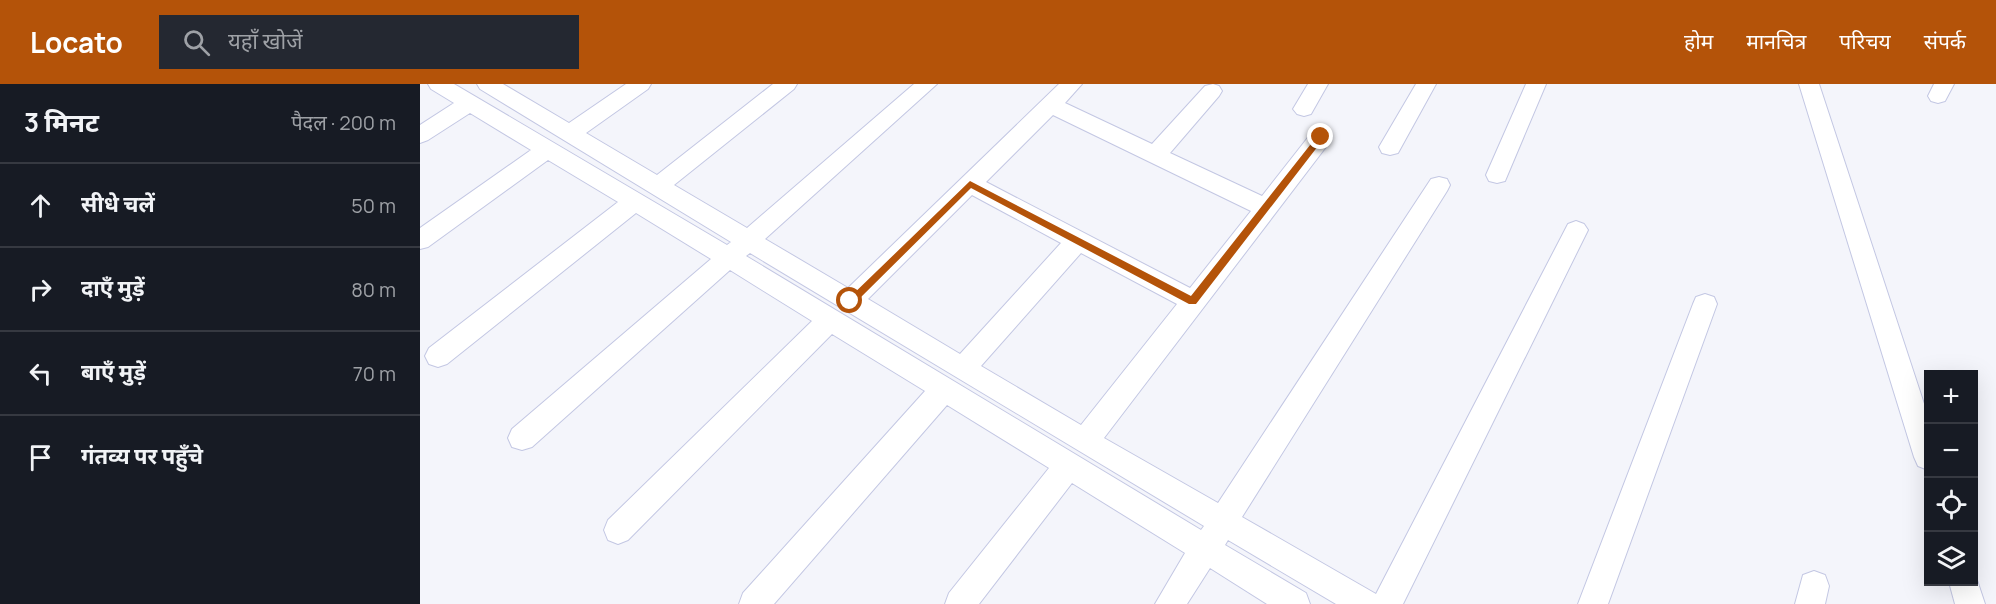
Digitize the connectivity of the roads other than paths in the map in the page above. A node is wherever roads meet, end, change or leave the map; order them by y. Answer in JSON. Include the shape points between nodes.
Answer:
{"nodes":[{"id":1,"x":438,"y":84,"type":"edge"},
{"id":2,"x":641,"y":84,"type":"edge"},
{"id":3,"x":787,"y":84,"type":"edge"},
{"id":4,"x":927,"y":84,"type":"edge"},
{"id":5,"x":1072,"y":84,"type":"edge"},
{"id":6,"x":1318,"y":84,"type":"edge"},
{"id":7,"x":1426,"y":84,"type":"edge"},
{"id":8,"x":1536,"y":84,"type":"edge"},
{"id":9,"x":1809,"y":84,"type":"edge"},
{"id":10,"x":487,"y":90,"type":"edge"},
{"id":11,"x":1212,"y":91,"type":"dead end"},
{"id":12,"x":1050,"y":105,"type":"junction"},
{"id":13,"x":1304,"y":109,"type":"dead end"},
{"id":14,"x":571,"y":133,"type":"junction"},
{"id":15,"x":420,"y":135,"type":"edge"},
{"id":16,"x":1321,"y":137,"type":"dead end"},
{"id":17,"x":1390,"y":147,"type":"dead end"},
{"id":18,"x":547,"y":148,"type":"junction"},
{"id":19,"x":1155,"y":155,"type":"junction"},
{"id":20,"x":1497,"y":175,"type":"dead end"},
{"id":21,"x":970,"y":184,"type":"junction"},
{"id":22,"x":1439,"y":185,"type":"dead end"},
{"id":23,"x":658,"y":186,"type":"junction"},
{"id":24,"x":635,"y":201,"type":"junction"},
{"id":25,"x":1266,"y":208,"type":"junction"},
{"id":26,"x":1576,"y":230,"type":"dead end"},
{"id":27,"x":420,"y":240,"type":"edge"},
{"id":28,"x":749,"y":240,"type":"junction"},
{"id":29,"x":1077,"y":241,"type":"junction"},
{"id":30,"x":729,"y":258,"type":"junction"},
{"id":31,"x":850,"y":301,"type":"junction"},
{"id":32,"x":1193,"y":302,"type":"junction"},
{"id":33,"x":1705,"y":304,"type":"dead end"},
{"id":34,"x":830,"y":320,"type":"junction"},
{"id":35,"x":438,"y":356,"type":"dead end"},
{"id":36,"x":963,"y":369,"type":"junction"},
{"id":37,"x":943,"y":390,"type":"junction"},
{"id":38,"x":522,"y":438,"type":"dead end"},
{"id":39,"x":1085,"y":441,"type":"junction"},
{"id":40,"x":1924,"y":441,"type":"edge"},
{"id":41,"x":1068,"y":466,"type":"junction"},
{"id":42,"x":1223,"y":521,"type":"junction"},
{"id":43,"x":618,"y":530,"type":"dead end"},
{"id":44,"x":1205,"y":549,"type":"junction"},
{"id":45,"x":1965,"y":586,"type":"edge"},
{"id":46,"x":754,"y":604,"type":"edge"},
{"id":47,"x":960,"y":604,"type":"edge"},
{"id":48,"x":1170,"y":604,"type":"edge"},
{"id":49,"x":1295,"y":604,"type":"edge"},
{"id":50,"x":1365,"y":604,"type":"edge"},
{"id":51,"x":1387,"y":604,"type":"edge"},
{"id":52,"x":1593,"y":604,"type":"edge"},
{"id":53,"x":1970,"y":604,"type":"edge"}],
"edges":[{"from":1,"to":10,"type":"street"},
{"from":2,"to":14,"type":"street"},
{"from":3,"to":23,"type":"street"},
{"from":4,"to":28,"type":"street"},
{"from":5,"to":12,"type":"street"},
{"from":6,"to":13,"type":"street"},
{"from":7,"to":17,"type":"street"},
{"from":8,"to":20,"type":"street"},
{"from":9,"to":40,"type":"street"},
{"from":10,"to":14,"type":"street"},
{"from":10,"to":15,"type":"street"},
{"from":10,"to":18,"type":"street"},
{"from":11,"to":19,"type":"street"},
{"from":12,"to":19,"type":"street"},
{"from":12,"to":21,"type":"street"},
{"from":14,"to":23,"type":"street"},
{"from":16,"to":25,"type":"street"},
{"from":18,"to":24,"type":"street"},
{"from":18,"to":27,"type":"street"},
{"from":19,"to":25,"type":"street"},
{"from":21,"to":29,"type":"street"},
{"from":21,"to":31,"type":"street"},
{"from":22,"to":42,"type":"street"},
{"from":23,"to":28,"type":"street"},
{"from":24,"to":30,"type":"street"},
{"from":24,"to":35,"type":"street"},
{"from":25,"to":32,"type":"street"},
{"from":26,"to":51,"type":"street"},
{"from":28,"to":30,"type":"street"},
{"from":28,"to":31,"type":"street"},
{"from":29,"to":32,"type":"street"},
{"from":29,"to":36,"type":"street"},
{"from":30,"to":34,"type":"street"},
{"from":30,"to":38,"type":"street"},
{"from":31,"to":36,"type":"street"},
{"from":32,"to":39,"type":"street"},
{"from":33,"to":52,"type":"street"},
{"from":34,"to":37,"type":"street"},
{"from":34,"to":43,"type":"street"},
{"from":36,"to":39,"type":"street"},
{"from":37,"to":41,"type":"street"},
{"from":37,"to":46,"type":"street"},
{"from":39,"to":42,"type":"street"},
{"from":41,"to":44,"type":"street"},
{"from":41,"to":47,"type":"street"},
{"from":42,"to":44,"type":"street"},
{"from":42,"to":50,"type":"street"},
{"from":44,"to":48,"type":"street"},
{"from":44,"to":49,"type":"street"},
{"from":45,"to":53,"type":"street"}]}
